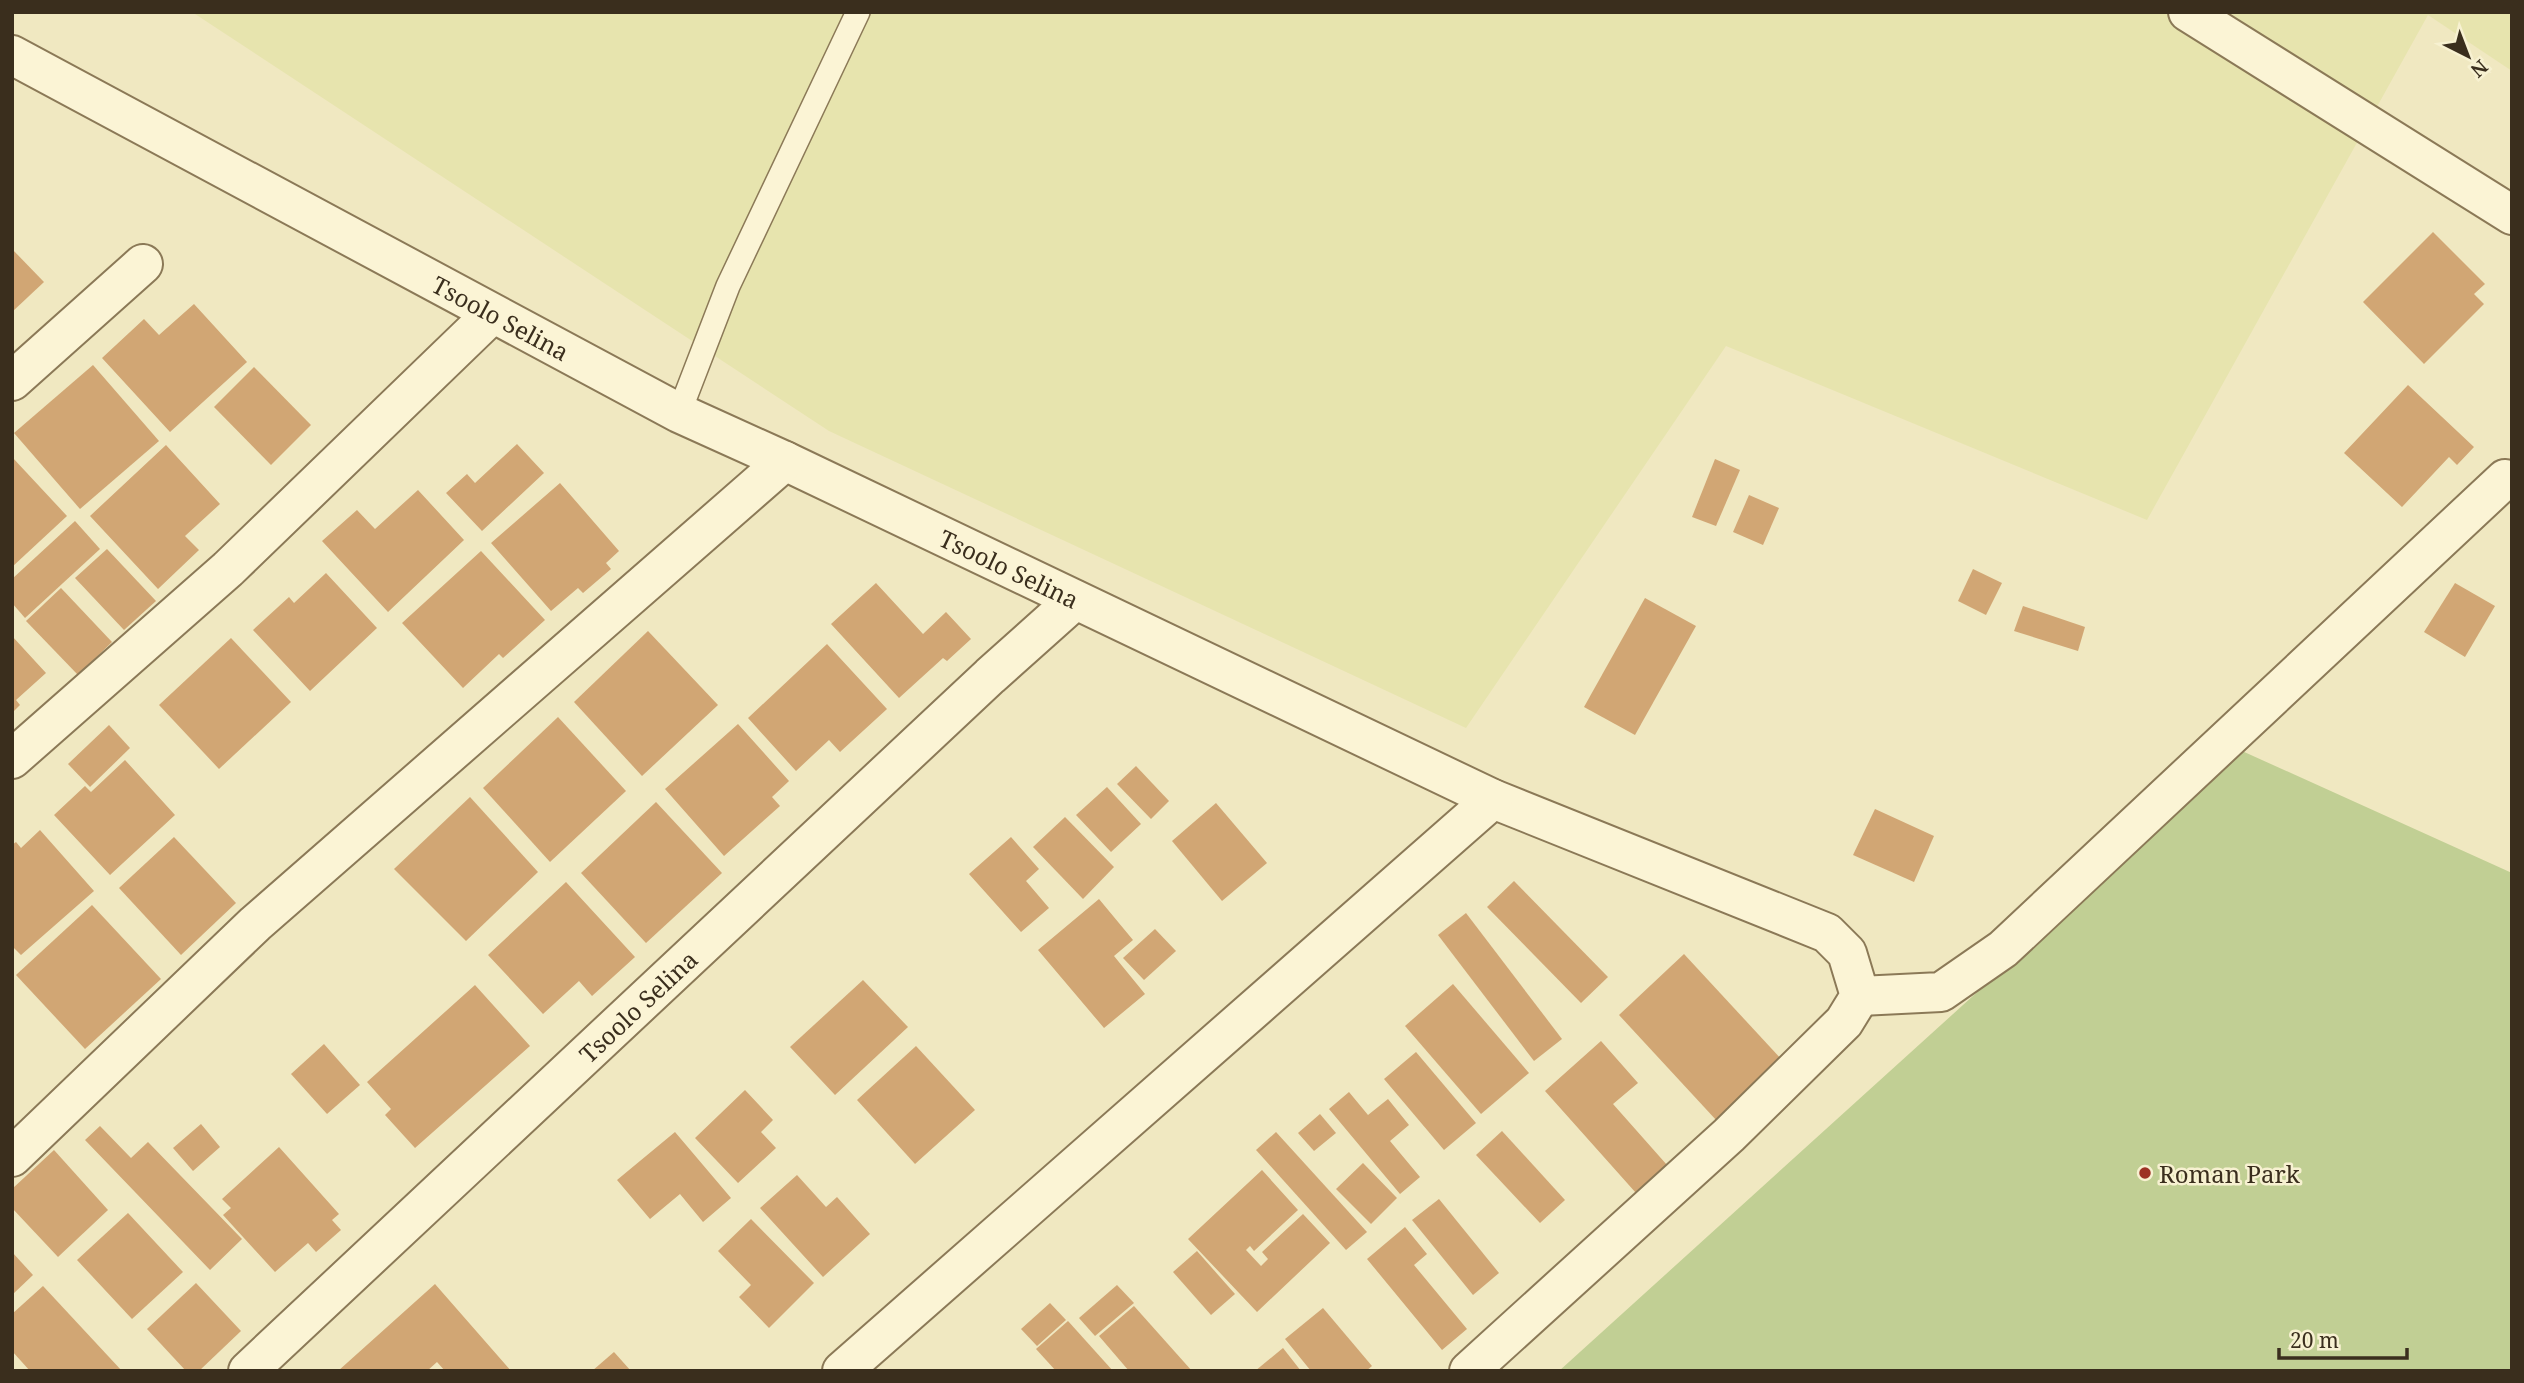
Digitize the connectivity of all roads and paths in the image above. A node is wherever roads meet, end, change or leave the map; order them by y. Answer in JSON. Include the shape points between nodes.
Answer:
{"nodes":[{"id":1,"x":858,"y":12,"type":"edge"},
{"id":2,"x":2188,"y":12,"type":"edge"},
{"id":3,"x":12,"y":55,"type":"edge"},
{"id":4,"x":2512,"y":215,"type":"edge"},
{"id":5,"x":143,"y":264,"type":"dead end"},
{"id":6,"x":492,"y":314,"type":"junction"},
{"id":7,"x":12,"y":381,"type":"edge"},
{"id":8,"x":679,"y":414,"type":"junction"},
{"id":9,"x":785,"y":461,"type":"junction"},
{"id":10,"x":2505,"y":479,"type":"dead end"},
{"id":11,"x":1075,"y":600,"type":"junction"},
{"id":12,"x":12,"y":759,"type":"edge"},
{"id":13,"x":1493,"y":800,"type":"junction"},
{"id":14,"x":1860,"y":996,"type":"junction"},
{"id":15,"x":12,"y":1157,"type":"edge"},
{"id":16,"x":248,"y":1371,"type":"edge"},
{"id":17,"x":842,"y":1371,"type":"edge"},
{"id":18,"x":1469,"y":1371,"type":"edge"}],
"edges":[{"from":1,"to":8,"type":"lane","via":[[728,286]]},
{"from":2,"to":4,"type":"street"},
{"from":3,"to":6,"type":"street","name":"Tsoolo Selina"},
{"from":5,"to":7,"type":"street"},
{"from":6,"to":8,"type":"street","name":"Tsoolo Selina"},
{"from":6,"to":12,"type":"street","via":[[228,569]]},
{"from":8,"to":9,"type":"street","name":"Tsoolo Selina"},
{"from":9,"to":11,"type":"street","name":"Tsoolo Selina"},
{"from":9,"to":15,"type":"street","via":[[255,924]]},
{"from":10,"to":14,"type":"street","via":[[2003,949],[1941,992]]},
{"from":11,"to":13,"type":"street"},
{"from":11,"to":16,"type":"street","name":"Tsoolo Selina"},
{"from":13,"to":14,"type":"street","via":[[1827,933],[1847,953]]},
{"from":13,"to":17,"type":"street"},
{"from":14,"to":18,"type":"street","via":[[1844,1022],[1729,1135]]}]}
